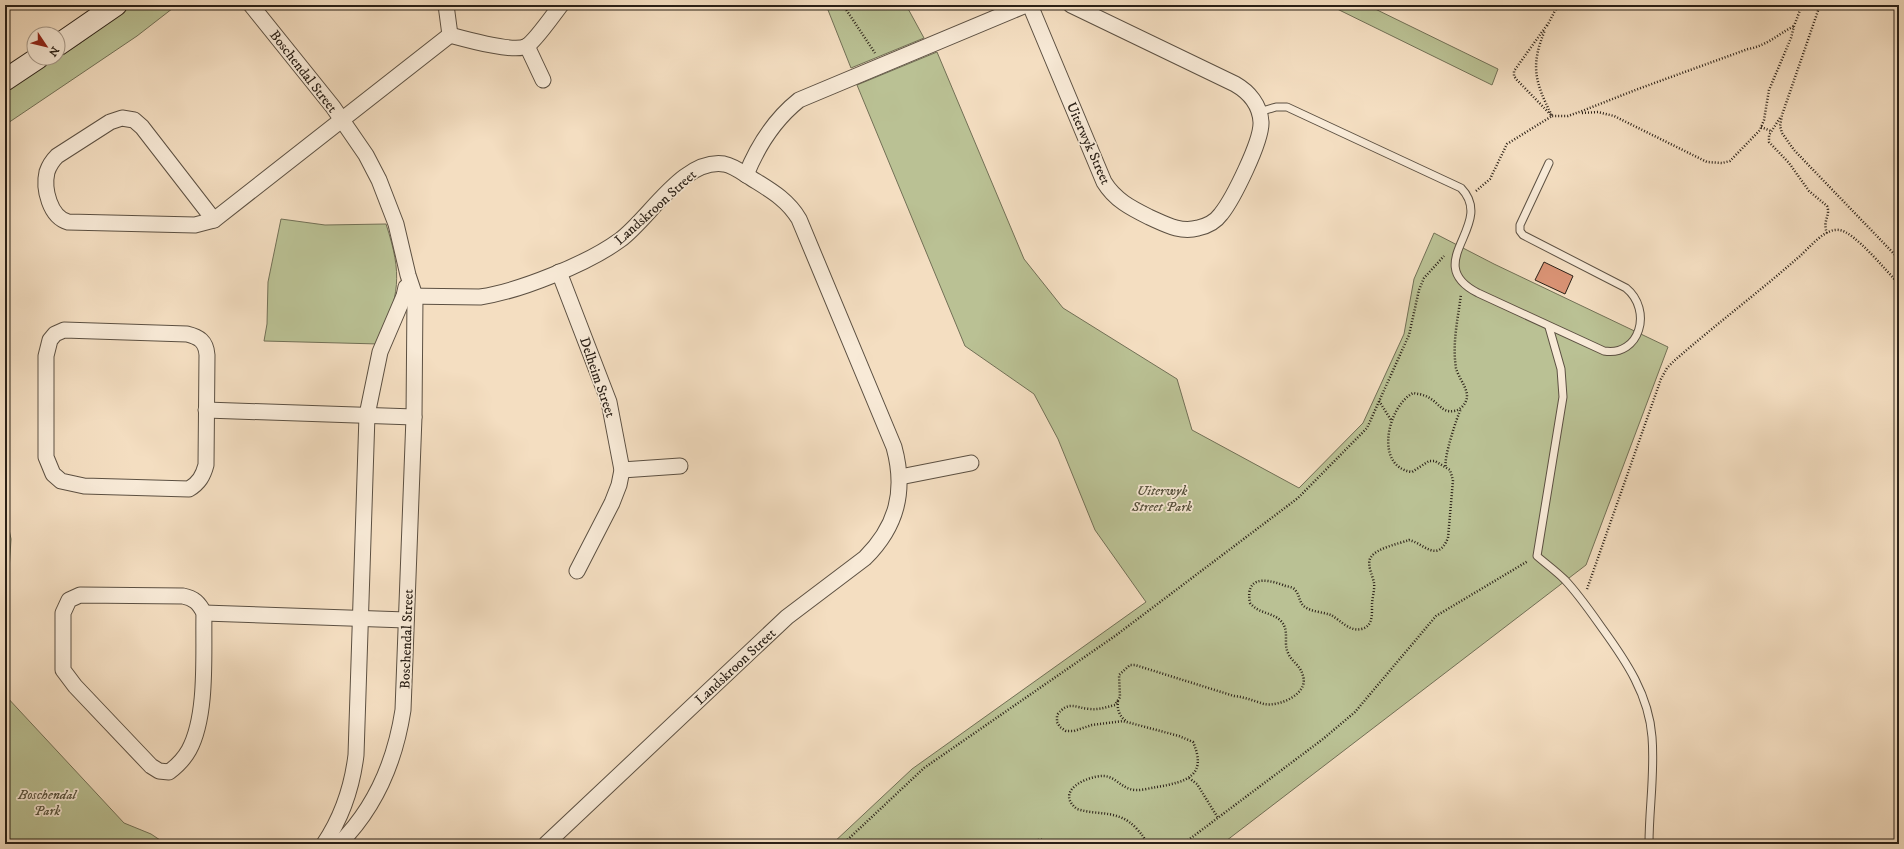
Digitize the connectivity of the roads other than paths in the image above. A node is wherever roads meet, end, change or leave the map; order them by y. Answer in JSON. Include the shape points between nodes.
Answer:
{"nodes":[{"id":1,"x":116,"y":5,"type":"edge"},
{"id":2,"x":251,"y":5,"type":"edge"},
{"id":3,"x":446,"y":5,"type":"edge"},
{"id":4,"x":561,"y":5,"type":"edge"},
{"id":5,"x":1026,"y":5,"type":"edge"},
{"id":6,"x":1030,"y":5,"type":"edge"},
{"id":7,"x":1071,"y":5,"type":"edge"},
{"id":8,"x":450,"y":35,"type":"junction"},
{"id":9,"x":66,"y":39,"type":"edge"},
{"id":10,"x":527,"y":46,"type":"junction"},
{"id":11,"x":26,"y":66,"type":"edge"},
{"id":12,"x":5,"y":80,"type":"edge"},
{"id":13,"x":543,"y":80,"type":"dead end"},
{"id":14,"x":1259,"y":112,"type":"junction"},
{"id":15,"x":342,"y":119,"type":"junction"},
{"id":16,"x":1550,"y":163,"type":"dead end"},
{"id":17,"x":746,"y":175,"type":"junction"},
{"id":18,"x":214,"y":220,"type":"junction"},
{"id":19,"x":559,"y":272,"type":"junction"},
{"id":20,"x":409,"y":296,"type":"junction"},
{"id":21,"x":1549,"y":327,"type":"junction"},
{"id":22,"x":206,"y":410,"type":"junction"},
{"id":23,"x":368,"y":415,"type":"junction"},
{"id":24,"x":414,"y":417,"type":"junction"},
{"id":25,"x":971,"y":463,"type":"dead end"},
{"id":26,"x":680,"y":466,"type":"dead end"},
{"id":27,"x":622,"y":470,"type":"junction"},
{"id":28,"x":900,"y":477,"type":"junction"},
{"id":29,"x":576,"y":572,"type":"dead end"},
{"id":30,"x":204,"y":613,"type":"junction"},
{"id":31,"x":361,"y":620,"type":"junction"},
{"id":32,"x":406,"y":620,"type":"junction"},
{"id":33,"x":324,"y":844,"type":"edge"},
{"id":34,"x":339,"y":844,"type":"edge"},
{"id":35,"x":546,"y":844,"type":"edge"},
{"id":36,"x":1649,"y":844,"type":"edge"}],
"edges":[{"from":1,"to":9,"type":"street"},
{"from":2,"to":15,"type":"street","name":"Boschendal Street"},
{"from":3,"to":8,"type":"street"},
{"from":4,"to":10,"type":"street"},
{"from":5,"to":17,"type":"street","via":[[798,100],[776,120],[753,157]]},
{"from":6,"to":14,"type":"street","name":"Uiterwyk Street","via":[[1108,188],[1123,203],[1168,226],[1182,230],[1197,229],[1214,221],[1220,215],[1228,204],[1258,141]]},
{"from":7,"to":14,"type":"street","name":"Uiterwyk Street","via":[[1235,84],[1250,95]]},
{"from":8,"to":10,"type":"street","via":[[494,46]]},
{"from":8,"to":15,"type":"street","name":"Boschendal Street"},
{"from":10,"to":13,"type":"street"},
{"from":11,"to":12,"type":"street"},
{"from":14,"to":21,"type":"lane","via":[[1287,107],[1461,188],[1468,197],[1472,210],[1454,259],[1461,283]]},
{"from":15,"to":18,"type":"street"},
{"from":15,"to":20,"type":"street","name":"Boschendal Street","via":[[379,180],[401,241],[408,275]]},
{"from":16,"to":21,"type":"lane","via":[[1520,225],[1521,233],[1626,288],[1636,298],[1641,310],[1641,321],[1631,343],[1619,351],[1612,352],[1604,351]]},
{"from":17,"to":19,"type":"street","name":"Landskroon Street","via":[[725,164],[697,168],[682,179],[622,239],[600,253]]},
{"from":17,"to":28,"type":"street","name":"Landskroon Street","via":[[784,199],[799,219],[894,448]]},
{"from":18,"to":18,"type":"street","via":[[142,127],[129,119],[122,118],[110,122],[62,153],[52,161],[47,174],[52,209],[62,221],[195,225]]},
{"from":19,"to":20,"type":"street","name":"Landskroon Street","via":[[480,297]]},
{"from":19,"to":27,"type":"street","name":"Delheim Street","via":[[609,402]]},
{"from":20,"to":23,"type":"street","via":[[380,352]]},
{"from":20,"to":24,"type":"street","name":"Boschendal Street"},
{"from":21,"to":36,"type":"lane","via":[[1561,369],[1563,396],[1537,556],[1557,572],[1583,600],[1629,666],[1648,713],[1654,768]]},
{"from":22,"to":22,"type":"street","via":[[204,475],[189,489],[84,486],[61,481],[53,474],[46,457],[46,356],[50,340],[64,330],[196,336],[206,346]]},
{"from":22,"to":23,"type":"street"},
{"from":23,"to":24,"type":"street"},
{"from":23,"to":31,"type":"street"},
{"from":24,"to":32,"type":"street","name":"Boschendal Street"},
{"from":25,"to":28,"type":"street"},
{"from":26,"to":27,"type":"street"},
{"from":27,"to":29,"type":"street","name":"Delheim Street","via":[[612,503]]},
{"from":28,"to":35,"type":"street","name":"Landskroon Street","via":[[895,512],[874,548],[787,617]]},
{"from":30,"to":30,"type":"street","via":[[201,708],[196,731],[190,748],[181,762],[169,772],[159,771],[151,766],[66,676],[62,665],[65,607],[73,597],[80,595],[184,596],[200,604]]},
{"from":30,"to":31,"type":"street"},
{"from":31,"to":32,"type":"street"},
{"from":31,"to":33,"type":"street","via":[[354,774],[342,811]]},
{"from":32,"to":34,"type":"street","name":"Boschendal Street","via":[[403,710],[395,750],[387,773],[369,807]]}]}
